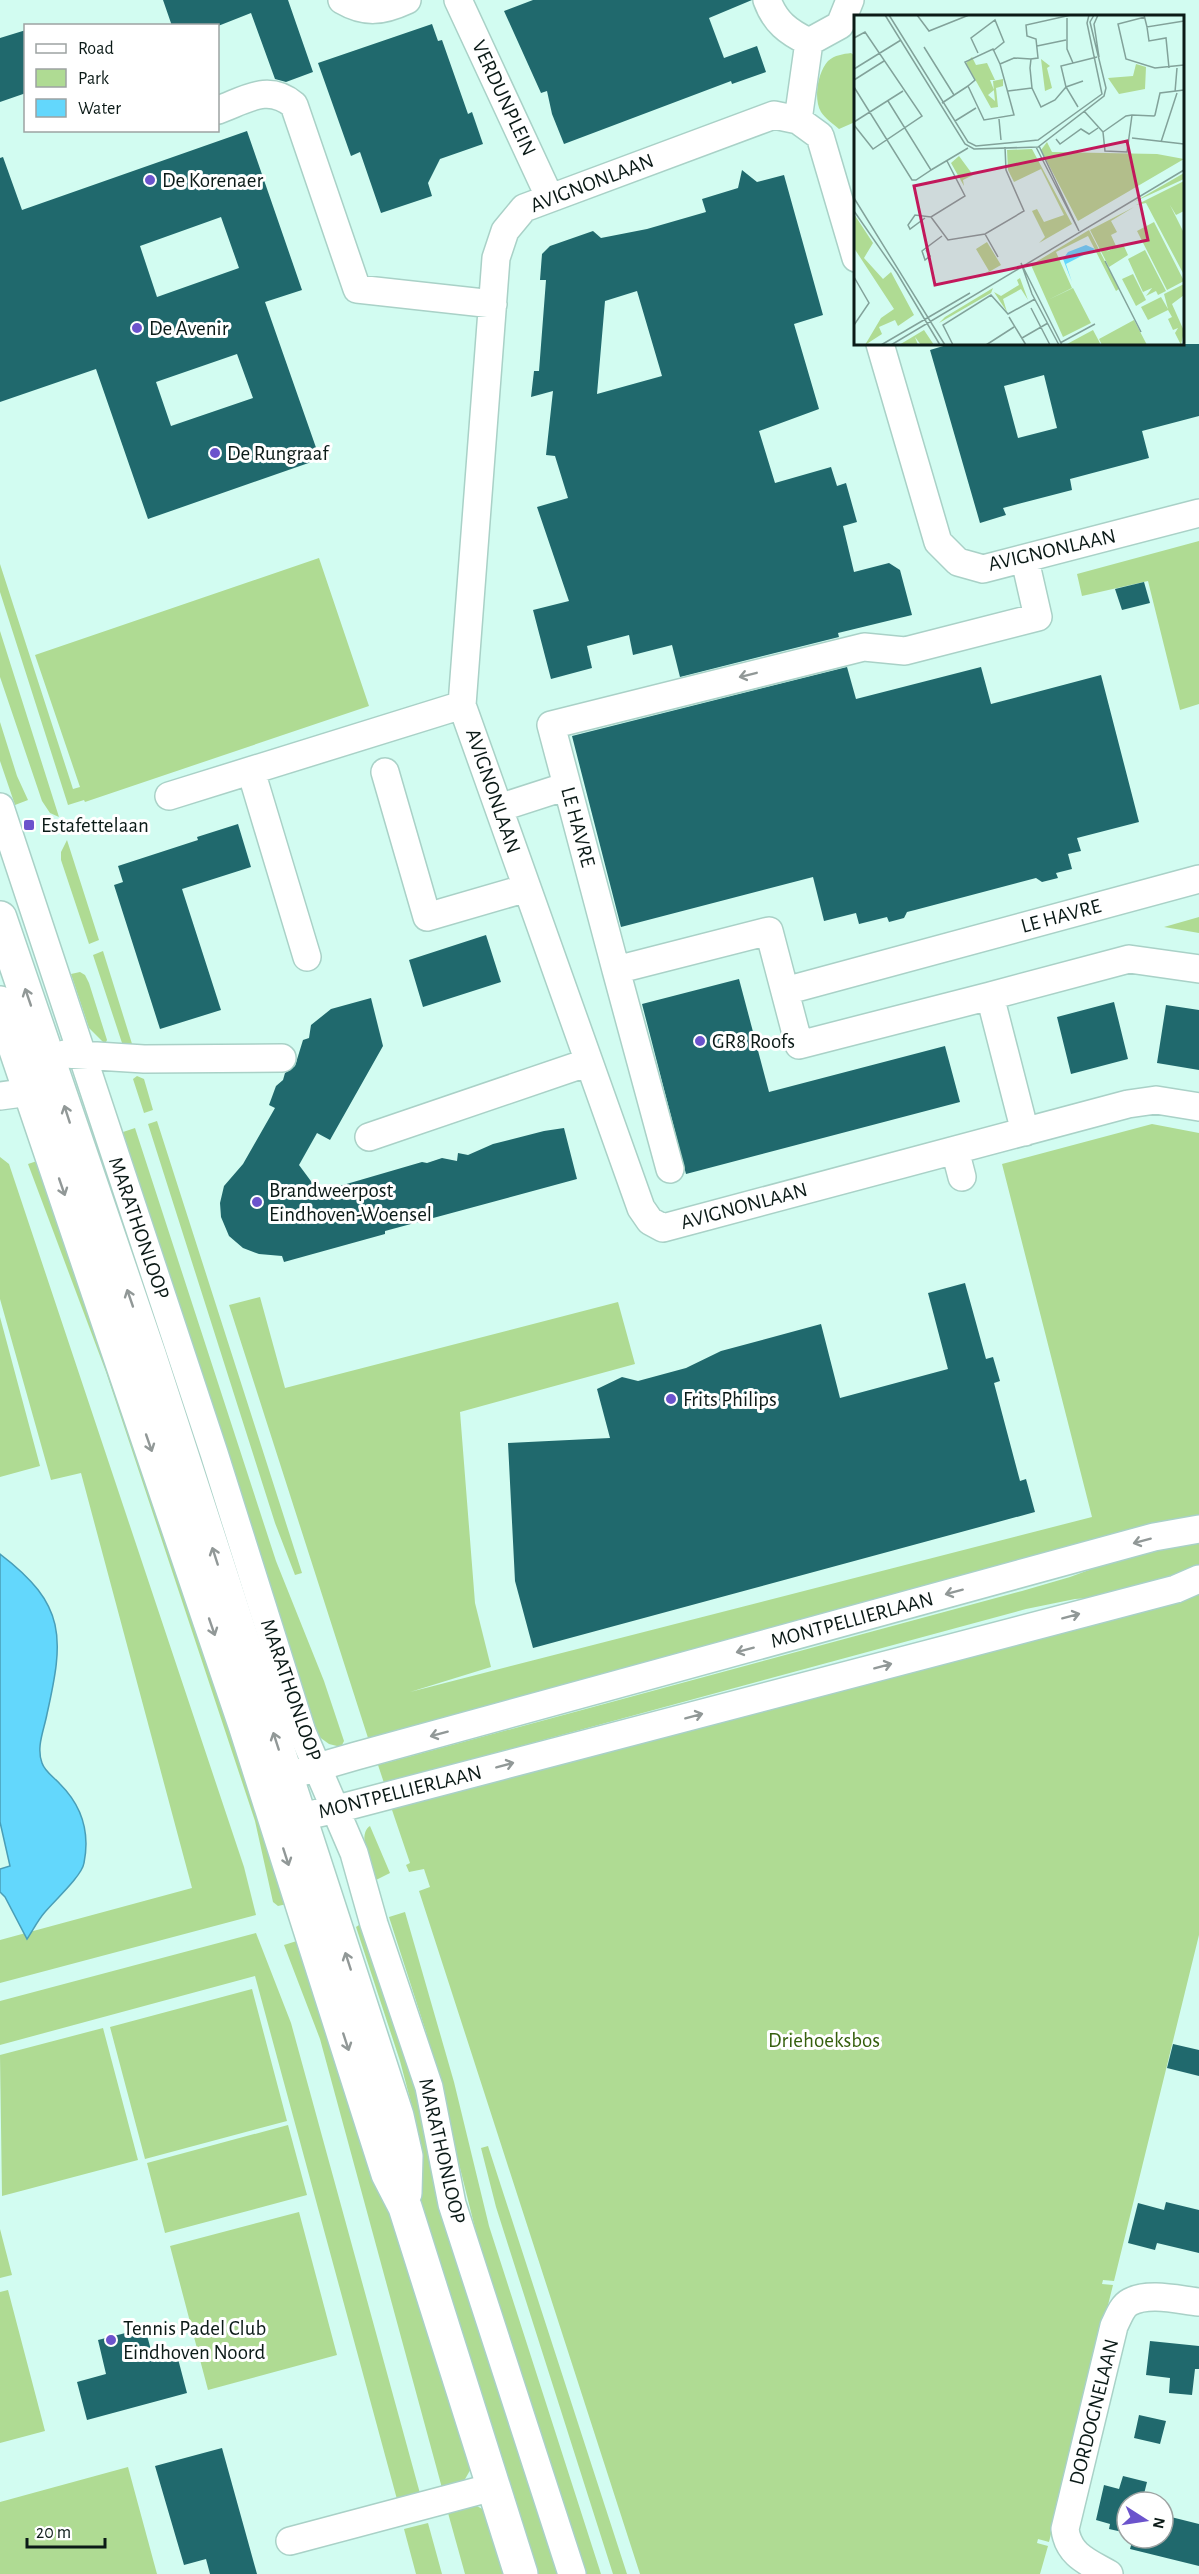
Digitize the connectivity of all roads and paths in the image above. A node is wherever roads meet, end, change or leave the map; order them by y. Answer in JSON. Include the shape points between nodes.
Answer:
{"nodes":[{"id":1,"x":342,"y":0,"type":"edge"},
{"id":2,"x":407,"y":0,"type":"edge"},
{"id":3,"x":458,"y":0,"type":"edge"},
{"id":4,"x":767,"y":0,"type":"edge"},
{"id":5,"x":850,"y":0,"type":"edge"},
{"id":6,"x":848,"y":31,"type":"edge"},
{"id":7,"x":809,"y":42,"type":"junction"},
{"id":8,"x":219,"y":110,"type":"edge"},
{"id":9,"x":798,"y":120,"type":"junction"},
{"id":10,"x":549,"y":196,"type":"junction"},
{"id":11,"x":854,"y":255,"type":"edge"},
{"id":12,"x":493,"y":304,"type":"junction"},
{"id":13,"x":880,"y":345,"type":"edge"},
{"id":14,"x":1199,"y":513,"type":"edge"},
{"id":15,"x":1025,"y":560,"type":"junction"},
{"id":16,"x":462,"y":705,"type":"junction"},
{"id":17,"x":251,"y":771,"type":"junction"},
{"id":18,"x":385,"y":772,"type":"dead end"},
{"id":19,"x":567,"y":786,"type":"junction"},
{"id":20,"x":169,"y":796,"type":"dead end"},
{"id":21,"x":0,"y":807,"type":"edge"},
{"id":22,"x":499,"y":808,"type":"junction"},
{"id":23,"x":1199,"y":879,"type":"edge"},
{"id":24,"x":527,"y":888,"type":"junction"},
{"id":25,"x":0,"y":918,"type":"edge"},
{"id":26,"x":308,"y":957,"type":"dead end"},
{"id":27,"x":1199,"y":969,"type":"edge"},
{"id":28,"x":616,"y":970,"type":"junction"},
{"id":29,"x":785,"y":991,"type":"junction"},
{"id":30,"x":990,"y":996,"type":"junction"},
{"id":31,"x":0,"y":1003,"type":"edge"},
{"id":32,"x":6,"y":1042,"type":"edge"},
{"id":33,"x":47,"y":1052,"type":"junction"},
{"id":34,"x":81,"y":1055,"type":"junction"},
{"id":35,"x":282,"y":1058,"type":"dead end"},
{"id":36,"x":589,"y":1062,"type":"junction"},
{"id":37,"x":15,"y":1094,"type":"edge"},
{"id":38,"x":1199,"y":1107,"type":"edge"},
{"id":39,"x":1025,"y":1132,"type":"junction"},
{"id":40,"x":369,"y":1137,"type":"dead end"},
{"id":41,"x":955,"y":1150,"type":"junction"},
{"id":42,"x":670,"y":1169,"type":"dead end"},
{"id":43,"x":962,"y":1177,"type":"dead end"},
{"id":44,"x":1199,"y":1529,"type":"edge"},
{"id":45,"x":1199,"y":1580,"type":"edge"},
{"id":46,"x":291,"y":1781,"type":"junction"},
{"id":47,"x":337,"y":1809,"type":"junction"},
{"id":48,"x":300,"y":1817,"type":"junction"},
{"id":49,"x":405,"y":2206,"type":"junction"},
{"id":50,"x":1199,"y":2302,"type":"edge"},
{"id":51,"x":493,"y":2487,"type":"junction"},
{"id":52,"x":290,"y":2541,"type":"dead end"},
{"id":53,"x":521,"y":2574,"type":"edge"},
{"id":54,"x":572,"y":2574,"type":"edge"},
{"id":55,"x":1109,"y":2574,"type":"edge"}],
"edges":[{"from":1,"to":2,"type":"street","via":[[373,11]]},
{"from":3,"to":10,"type":"street","name":"VERDUNPLEIN"},
{"from":4,"to":7,"type":"street","via":[[772,15],[789,33]]},
{"from":5,"to":6,"type":"street"},
{"from":6,"to":7,"type":"street"},
{"from":7,"to":9,"type":"street"},
{"from":8,"to":12,"type":"street","via":[[262,93],[281,94],[294,105],[357,289]]},
{"from":9,"to":10,"type":"street","name":"AVIGNONLAAN","via":[[774,115]]},
{"from":9,"to":11,"type":"street","via":[[820,136]]},
{"from":10,"to":12,"type":"street","name":"AVIGNONLAAN","via":[[524,208],[505,231],[496,258]]},
{"from":12,"to":16,"type":"street","name":"AVIGNONLAAN"},
{"from":13,"to":15,"type":"street","name":"AVIGNONLAAN","via":[[938,542],[958,562],[983,568]]},
{"from":14,"to":15,"type":"street","name":"AVIGNONLAAN"},
{"from":15,"to":19,"type":"street","name":"LE HAVRE","one_way":true,"via":[[1038,617],[905,651],[864,647],[551,725]]},
{"from":16,"to":17,"type":"street","name":"AVIGNONLAAN"},
{"from":16,"to":22,"type":"street","name":"AVIGNONLAAN"},
{"from":17,"to":20,"type":"street","name":"AVIGNONLAAN"},
{"from":17,"to":26,"type":"street"},
{"from":18,"to":24,"type":"street","via":[[427,917]]},
{"from":19,"to":22,"type":"street"},
{"from":19,"to":28,"type":"street","name":"LE HAVRE"},
{"from":21,"to":34,"type":"street","name":"MARATHONLOOP"},
{"from":22,"to":24,"type":"street","name":"AVIGNONLAAN"},
{"from":23,"to":29,"type":"street","name":"LE HAVRE"},
{"from":24,"to":36,"type":"street","name":"AVIGNONLAAN"},
{"from":33,"to":25,"type":"main road","name":"MARATHONLOOP","one_way":true},
{"from":27,"to":30,"type":"street","via":[[1129,958]]},
{"from":28,"to":29,"type":"street","via":[[770,931]]},
{"from":28,"to":42,"type":"street","name":"LE HAVRE"},
{"from":29,"to":30,"type":"street","via":[[799,1045]]},
{"from":30,"to":39,"type":"street"},
{"from":31,"to":32,"type":"main road","name":"MARATHONLOOP"},
{"from":32,"to":33,"type":"street"},
{"from":32,"to":37,"type":"main road","name":"MARATHONLOOP"},
{"from":33,"to":34,"type":"street"},
{"from":33,"to":37,"type":"street"},
{"from":46,"to":33,"type":"main road","name":"MARATHONLOOP","one_way":true},
{"from":34,"to":35,"type":"street","via":[[144,1059]]},
{"from":34,"to":46,"type":"street","name":"MARATHONLOOP","via":[[302,1732]]},
{"from":36,"to":40,"type":"street"},
{"from":36,"to":41,"type":"street","name":"AVIGNONLAAN","via":[[641,1209],[650,1221],[663,1228]]},
{"from":37,"to":46,"type":"main road","name":"MARATHONLOOP","one_way":true,"via":[[242,1713]]},
{"from":38,"to":39,"type":"street","name":"AVIGNONLAAN","via":[[1156,1100],[1128,1104]]},
{"from":39,"to":41,"type":"street","name":"AVIGNONLAAN"},
{"from":41,"to":43,"type":"street"},
{"from":44,"to":46,"type":"street","name":"MONTPELLIERLAAN","one_way":true,"via":[[1154,1537]]},
{"from":47,"to":45,"type":"street","name":"MONTPELLIERLAAN","one_way":true},
{"from":46,"to":47,"type":"street","name":"MARATHONLOOP"},
{"from":46,"to":48,"type":"main road","name":"MARATHONLOOP"},
{"from":46,"to":49,"type":"main road","name":"MARATHONLOOP","one_way":true,"via":[[388,2174]]},
{"from":47,"to":48,"type":"street","name":"MONTPELLIERLAAN"},
{"from":47,"to":54,"type":"street","name":"MARATHONLOOP","via":[[429,2087],[452,2204]]},
{"from":49,"to":48,"type":"main road","name":"MARATHONLOOP","one_way":true,"via":[[406,2156],[398,2116]]},
{"from":49,"to":51,"type":"main road","name":"MARATHONLOOP"},
{"from":50,"to":55,"type":"street","name":"DORDOGNELAAN","via":[[1151,2298],[1130,2302],[1114,2326],[1065,2529],[1067,2543],[1075,2553]]},
{"from":51,"to":52,"type":"street"},
{"from":51,"to":53,"type":"main road","name":"MARATHONLOOP"}]}
